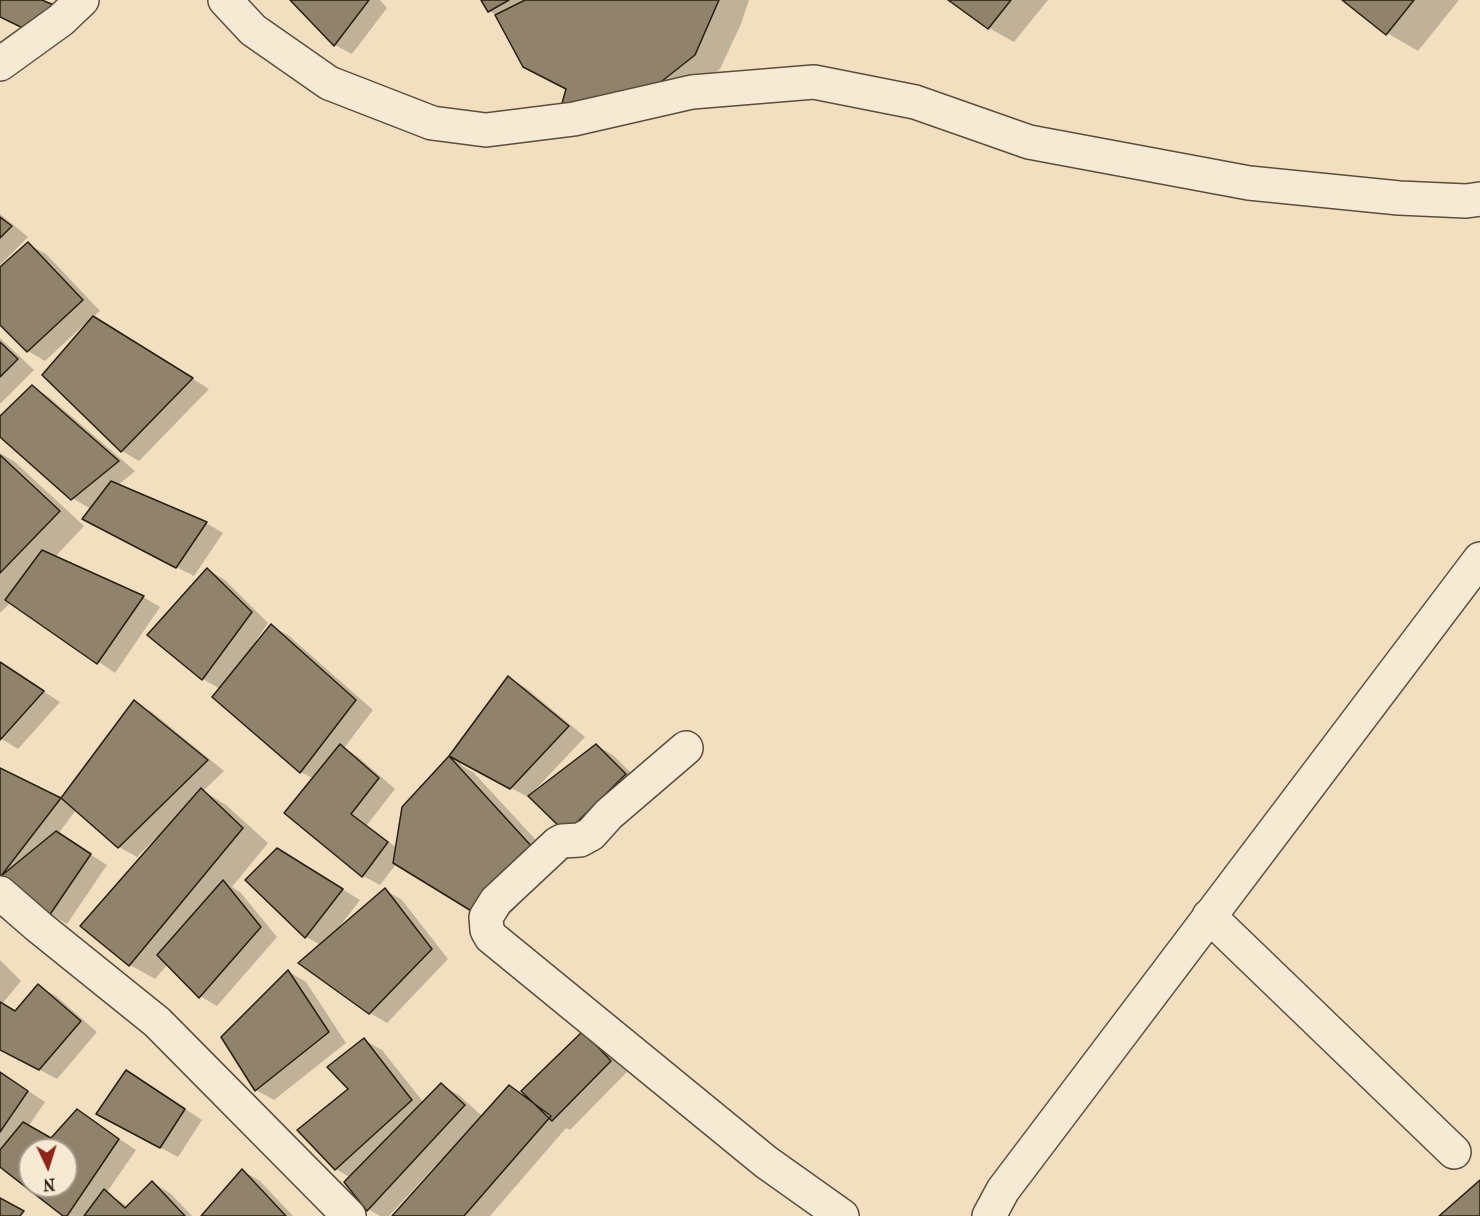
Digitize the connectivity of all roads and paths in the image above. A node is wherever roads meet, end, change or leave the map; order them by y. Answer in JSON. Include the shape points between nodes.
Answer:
{"nodes":[{"id":1,"x":82,"y":0,"type":"edge"},
{"id":2,"x":225,"y":0,"type":"edge"},
{"id":3,"x":0,"y":64,"type":"edge"},
{"id":4,"x":1480,"y":199,"type":"edge"},
{"id":5,"x":1480,"y":559,"type":"edge"},
{"id":6,"x":686,"y":748,"type":"dead end"},
{"id":7,"x":0,"y":893,"type":"edge"},
{"id":8,"x":1209,"y":916,"type":"junction"},
{"id":9,"x":1454,"y":1152,"type":"dead end"},
{"id":10,"x":349,"y":1216,"type":"edge"},
{"id":11,"x":842,"y":1216,"type":"edge"},
{"id":12,"x":989,"y":1216,"type":"edge"}],
"edges":[{"from":1,"to":3,"type":"street"},
{"from":2,"to":4,"type":"street","via":[[253,30],[329,83],[432,123],[486,130],[574,119],[692,92],[814,82],[915,102],[1029,141],[1249,183],[1399,198]]},
{"from":5,"to":8,"type":"street"},
{"from":6,"to":11,"type":"street","via":[[591,834],[557,844],[496,902],[486,917],[487,930],[766,1162]]},
{"from":7,"to":10,"type":"street","via":[[157,1022]]},
{"from":8,"to":9,"type":"street"},
{"from":8,"to":12,"type":"street","via":[[1003,1190]]}]}
